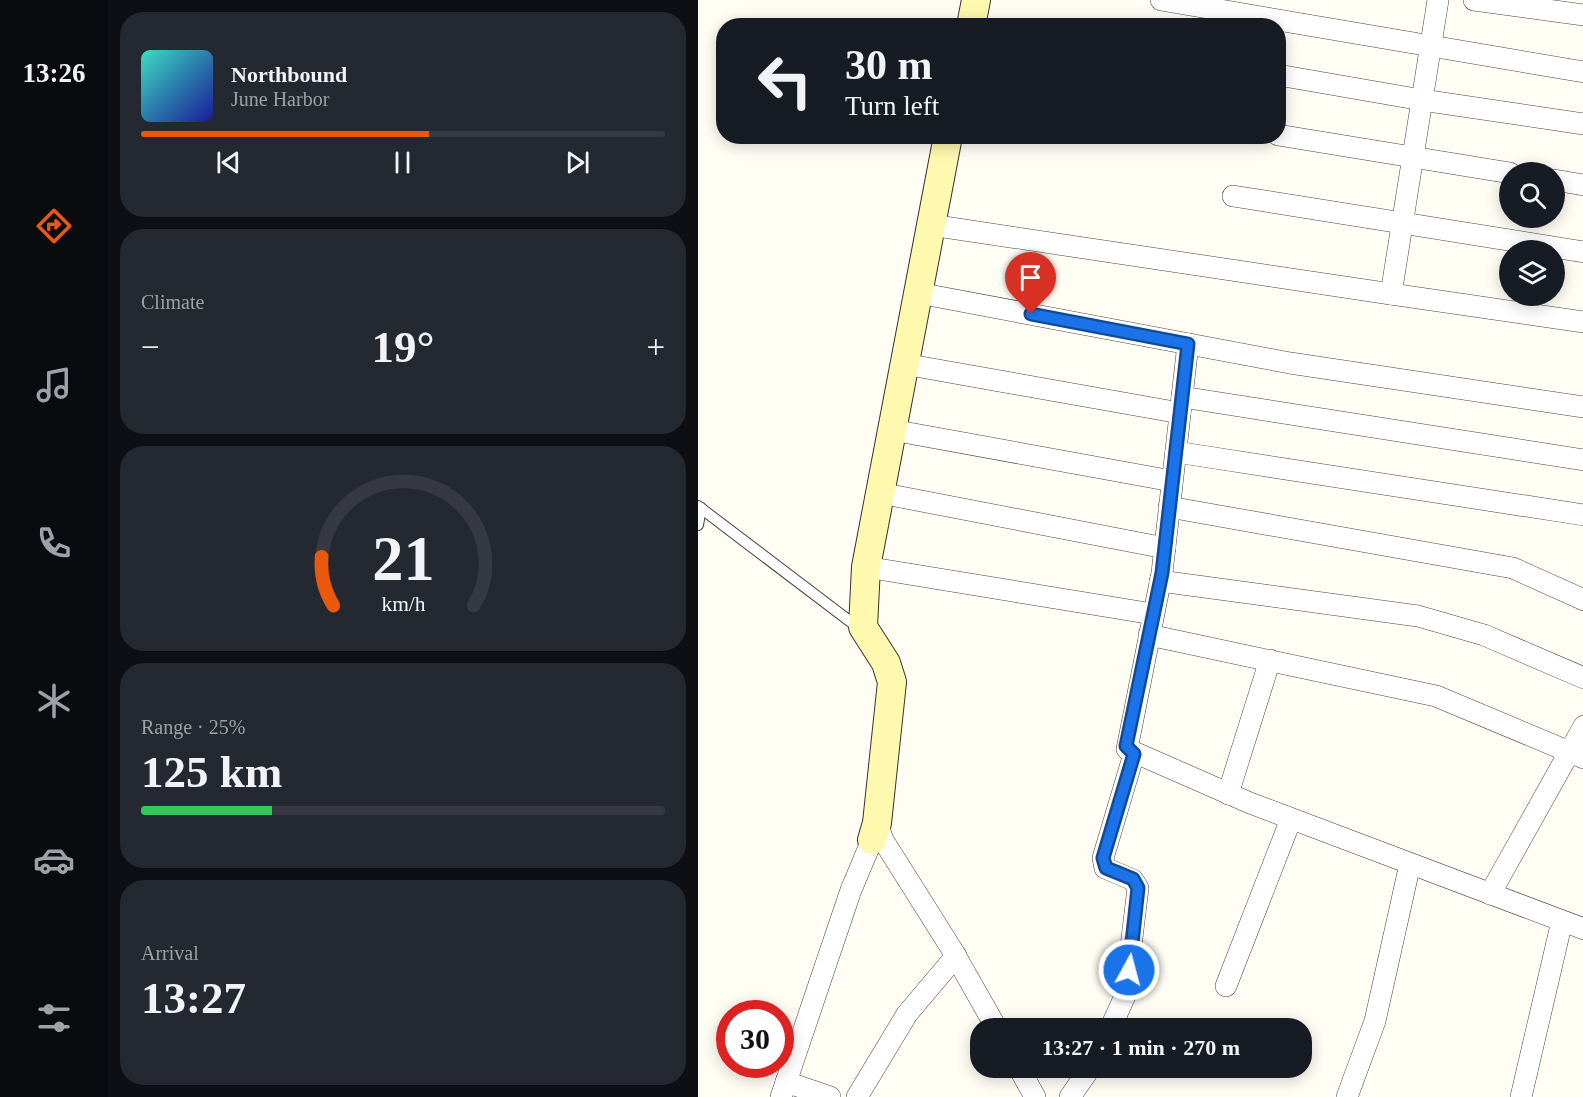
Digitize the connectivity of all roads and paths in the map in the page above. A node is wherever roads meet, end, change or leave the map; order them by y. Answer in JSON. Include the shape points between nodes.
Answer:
{"nodes":[{"id":1,"x":976,"y":0,"type":"edge"},
{"id":2,"x":1161,"y":0,"type":"edge"},
{"id":3,"x":1438,"y":0,"type":"edge"},
{"id":4,"x":1474,"y":0,"type":"edge"},
{"id":5,"x":1583,"y":15,"type":"edge"},
{"id":6,"x":973,"y":18,"type":"edge"},
{"id":7,"x":1269,"y":18,"type":"edge"},
{"id":8,"x":1286,"y":21,"type":"edge"},
{"id":9,"x":1431,"y":45,"type":"junction"},
{"id":10,"x":1583,"y":72,"type":"edge"},
{"id":11,"x":1286,"y":76,"type":"edge"},
{"id":12,"x":1422,"y":100,"type":"junction"},
{"id":13,"x":1583,"y":124,"type":"edge"},
{"id":14,"x":1286,"y":136,"type":"edge"},
{"id":15,"x":946,"y":144,"type":"edge"},
{"id":16,"x":1413,"y":157,"type":"junction"},
{"id":17,"x":1499,"y":171,"type":"edge"},
{"id":18,"x":1565,"y":182,"type":"edge"},
{"id":19,"x":1583,"y":185,"type":"edge"},
{"id":20,"x":1233,"y":196,"type":"dead end"},
{"id":21,"x":1403,"y":222,"type":"junction"},
{"id":22,"x":931,"y":225,"type":"junction"},
{"id":23,"x":1583,"y":252,"type":"edge"},
{"id":24,"x":918,"y":293,"type":"junction"},
{"id":25,"x":1391,"y":294,"type":"junction"},
{"id":26,"x":1583,"y":322,"type":"edge"},
{"id":27,"x":1188,"y":344,"type":"junction"},
{"id":28,"x":904,"y":364,"type":"junction"},
{"id":29,"x":1181,"y":405,"type":"junction"},
{"id":30,"x":1583,"y":407,"type":"edge"},
{"id":31,"x":892,"y":430,"type":"junction"},
{"id":32,"x":1176,"y":452,"type":"junction"},
{"id":33,"x":1583,"y":460,"type":"edge"},
{"id":34,"x":1172,"y":481,"type":"junction"},
{"id":35,"x":880,"y":493,"type":"junction"},
{"id":36,"x":700,"y":507,"type":"edge"},
{"id":37,"x":1169,"y":507,"type":"junction"},
{"id":38,"x":1583,"y":515,"type":"edge"},
{"id":39,"x":698,"y":525,"type":"edge"},
{"id":40,"x":1165,"y":548,"type":"junction"},
{"id":41,"x":866,"y":567,"type":"junction"},
{"id":42,"x":1160,"y":581,"type":"junction"},
{"id":43,"x":1583,"y":600,"type":"edge"},
{"id":44,"x":1153,"y":614,"type":"junction"},
{"id":45,"x":867,"y":635,"type":"junction"},
{"id":46,"x":1149,"y":635,"type":"junction"},
{"id":47,"x":1270,"y":660,"type":"junction"},
{"id":48,"x":1583,"y":678,"type":"edge"},
{"id":49,"x":1583,"y":726,"type":"edge"},
{"id":50,"x":1134,"y":754,"type":"junction"},
{"id":51,"x":1577,"y":755,"type":"edge"},
{"id":52,"x":1228,"y":794,"type":"junction"},
{"id":53,"x":1291,"y":819,"type":"junction"},
{"id":54,"x":874,"y":831,"type":"junction"},
{"id":55,"x":1410,"y":864,"type":"junction"},
{"id":56,"x":1490,"y":894,"type":"junction"},
{"id":57,"x":1562,"y":921,"type":"junction"},
{"id":58,"x":1583,"y":929,"type":"edge"},
{"id":59,"x":956,"y":956,"type":"junction"},
{"id":60,"x":1226,"y":986,"type":"dead end"},
{"id":61,"x":991,"y":1018,"type":"edge"},
{"id":62,"x":1115,"y":1018,"type":"edge"},
{"id":63,"x":1025,"y":1078,"type":"edge"},
{"id":64,"x":1083,"y":1078,"type":"edge"},
{"id":65,"x":783,"y":1090,"type":"edge"},
{"id":66,"x":830,"y":1097,"type":"edge"},
{"id":67,"x":857,"y":1097,"type":"edge"},
{"id":68,"x":1036,"y":1097,"type":"edge"},
{"id":69,"x":1070,"y":1097,"type":"edge"},
{"id":70,"x":1347,"y":1097,"type":"edge"},
{"id":71,"x":1521,"y":1097,"type":"edge"}],
"edges":[{"from":1,"to":6,"type":"street"},
{"from":2,"to":7,"type":"street"},
{"from":3,"to":9,"type":"street"},
{"from":4,"to":5,"type":"street"},
{"from":8,"to":9,"type":"street"},
{"from":9,"to":10,"type":"street"},
{"from":9,"to":12,"type":"street"},
{"from":11,"to":12,"type":"street"},
{"from":12,"to":13,"type":"street"},
{"from":12,"to":16,"type":"street"},
{"from":14,"to":16,"type":"street"},
{"from":15,"to":22,"type":"street"},
{"from":16,"to":17,"type":"street"},
{"from":16,"to":21,"type":"street"},
{"from":18,"to":19,"type":"street"},
{"from":20,"to":21,"type":"street"},
{"from":21,"to":23,"type":"street"},
{"from":21,"to":25,"type":"street"},
{"from":22,"to":24,"type":"street"},
{"from":22,"to":25,"type":"street"},
{"from":24,"to":27,"type":"street"},
{"from":24,"to":28,"type":"street"},
{"from":25,"to":26,"type":"street"},
{"from":27,"to":29,"type":"street"},
{"from":27,"to":30,"type":"street"},
{"from":28,"to":29,"type":"street"},
{"from":28,"to":31,"type":"street"},
{"from":29,"to":32,"type":"street"},
{"from":29,"to":33,"type":"street"},
{"from":31,"to":34,"type":"street"},
{"from":31,"to":35,"type":"street"},
{"from":32,"to":34,"type":"street"},
{"from":32,"to":38,"type":"street"},
{"from":34,"to":37,"type":"street"},
{"from":35,"to":40,"type":"street"},
{"from":35,"to":41,"type":"street"},
{"from":36,"to":39,"type":"lane"},
{"from":36,"to":45,"type":"lane"},
{"from":37,"to":40,"type":"street"},
{"from":37,"to":43,"type":"street","via":[[1513,568]]},
{"from":40,"to":42,"type":"street"},
{"from":41,"to":44,"type":"street"},
{"from":41,"to":45,"type":"street","via":[[862,615]]},
{"from":42,"to":44,"type":"street"},
{"from":42,"to":48,"type":"street","via":[[1418,616],[1484,634]]},
{"from":44,"to":46,"type":"street"},
{"from":45,"to":54,"type":"street","via":[[886,663],[892,682]]},
{"from":46,"to":47,"type":"street"},
{"from":46,"to":50,"type":"street","via":[[1126,746]]},
{"from":47,"to":51,"type":"street","via":[[1436,696]]},
{"from":47,"to":52,"type":"street"},
{"from":49,"to":51,"type":"street"},
{"from":50,"to":52,"type":"street"},
{"from":50,"to":62,"type":"street","via":[[1103,858],[1106,868],[1133,879],[1138,888],[1126,991]]},
{"from":51,"to":56,"type":"street"},
{"from":52,"to":53,"type":"street"},
{"from":53,"to":55,"type":"street"},
{"from":53,"to":60,"type":"street"},
{"from":54,"to":59,"type":"street"},
{"from":54,"to":65,"type":"street"},
{"from":55,"to":56,"type":"street"},
{"from":55,"to":70,"type":"street","via":[[1375,1021]]},
{"from":56,"to":57,"type":"street"},
{"from":57,"to":58,"type":"street"},
{"from":57,"to":71,"type":"street"},
{"from":59,"to":61,"type":"street"},
{"from":59,"to":67,"type":"street","via":[[907,1014]]},
{"from":63,"to":68,"type":"street"},
{"from":64,"to":69,"type":"street"},
{"from":65,"to":66,"type":"street"}]}
